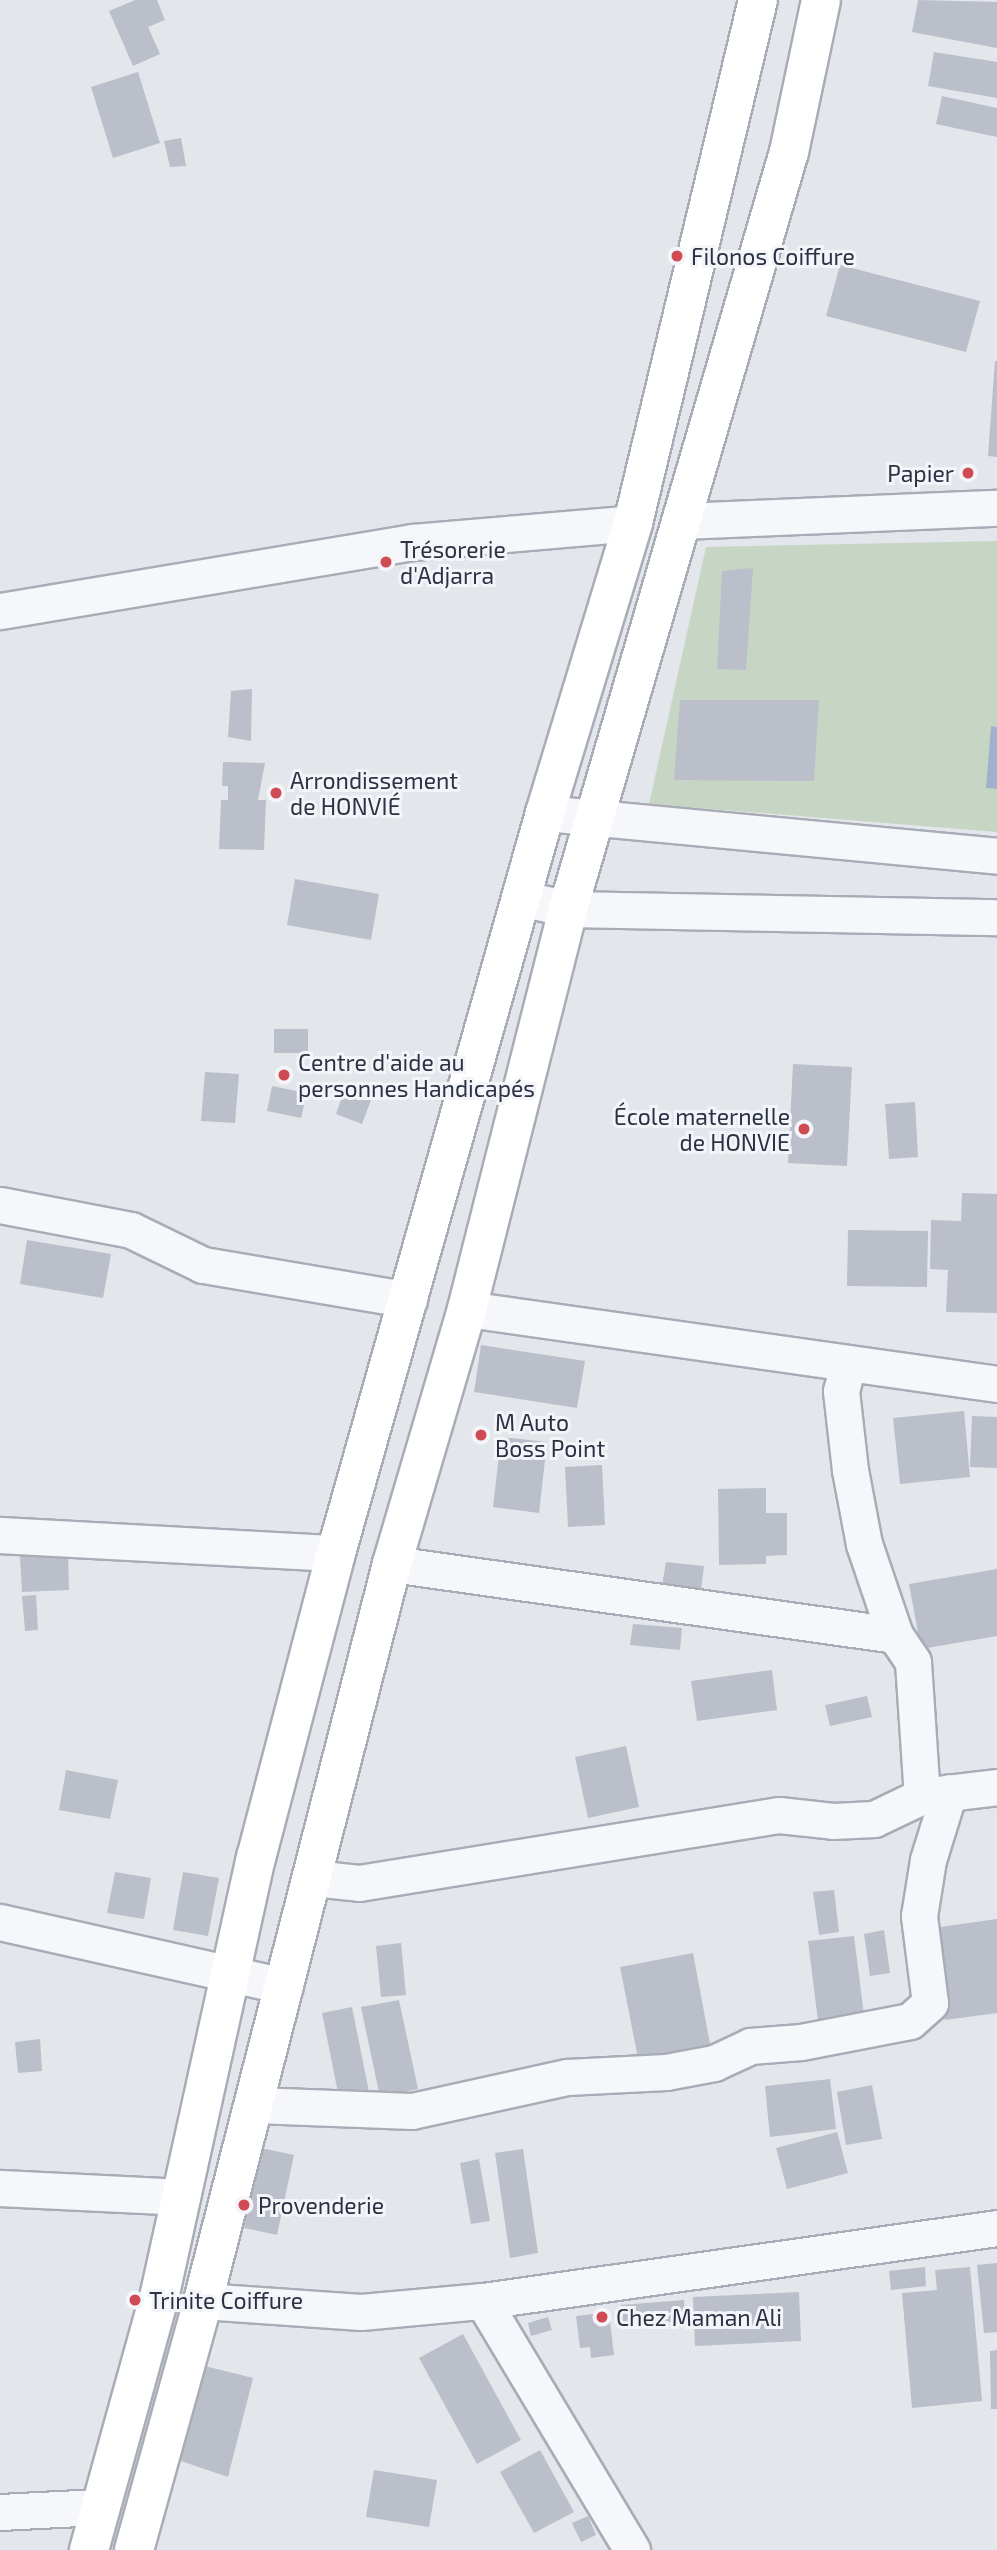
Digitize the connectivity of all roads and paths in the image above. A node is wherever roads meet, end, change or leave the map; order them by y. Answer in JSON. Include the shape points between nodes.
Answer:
{"nodes":[{"id":1,"x":758,"y":0,"type":"edge"},
{"id":2,"x":821,"y":0,"type":"edge"},
{"id":3,"x":997,"y":508,"type":"edge"},
{"id":4,"x":681,"y":521,"type":"junction"},
{"id":5,"x":633,"y":523,"type":"junction"},
{"id":6,"x":0,"y":611,"type":"edge"},
{"id":7,"x":545,"y":813,"type":"junction"},
{"id":8,"x":594,"y":821,"type":"junction"},
{"id":9,"x":997,"y":856,"type":"edge"},
{"id":10,"x":521,"y":898,"type":"junction"},
{"id":11,"x":568,"y":909,"type":"junction"},
{"id":12,"x":997,"y":916,"type":"edge"},
{"id":13,"x":0,"y":1205,"type":"edge"},
{"id":14,"x":409,"y":1300,"type":"junction"},
{"id":15,"x":467,"y":1309,"type":"junction"},
{"id":16,"x":848,"y":1365,"type":"junction"},
{"id":17,"x":997,"y":1384,"type":"edge"},
{"id":18,"x":0,"y":1535,"type":"edge"},
{"id":19,"x":336,"y":1553,"type":"junction"},
{"id":20,"x":393,"y":1564,"type":"junction"},
{"id":21,"x":895,"y":1635,"type":"junction"},
{"id":22,"x":997,"y":1787,"type":"edge"},
{"id":23,"x":935,"y":1794,"type":"junction"},
{"id":24,"x":313,"y":1878,"type":"junction"},
{"id":25,"x":0,"y":1922,"type":"edge"},
{"id":26,"x":48,"y":1933,"type":"junction"},
{"id":27,"x":0,"y":1937,"type":"edge"},
{"id":28,"x":228,"y":1974,"type":"junction"},
{"id":29,"x":285,"y":1986,"type":"junction"},
{"id":30,"x":255,"y":2105,"type":"junction"},
{"id":31,"x":0,"y":2188,"type":"edge"},
{"id":32,"x":182,"y":2197,"type":"junction"},
{"id":33,"x":997,"y":2228,"type":"edge"},
{"id":34,"x":203,"y":2301,"type":"junction"},
{"id":35,"x":483,"y":2301,"type":"junction"},
{"id":36,"x":100,"y":2507,"type":"junction"},
{"id":37,"x":0,"y":2512,"type":"edge"},
{"id":38,"x":89,"y":2550,"type":"edge"},
{"id":39,"x":134,"y":2550,"type":"edge"},
{"id":40,"x":632,"y":2550,"type":"edge"}],
"edges":[{"from":1,"to":5,"type":"main road"},
{"from":2,"to":4,"type":"main road","via":[[789,152]]},
{"from":3,"to":4,"type":"street"},
{"from":4,"to":8,"type":"main road"},
{"from":5,"to":6,"type":"street","via":[[412,542]]},
{"from":5,"to":7,"type":"main road"},
{"from":7,"to":8,"type":"street"},
{"from":7,"to":10,"type":"main road"},
{"from":8,"to":9,"type":"street"},
{"from":8,"to":11,"type":"main road"},
{"from":10,"to":11,"type":"street"},
{"from":10,"to":14,"type":"main road"},
{"from":11,"to":12,"type":"street"},
{"from":11,"to":15,"type":"main road"},
{"from":13,"to":14,"type":"street","via":[[131,1230],[203,1265]]},
{"from":14,"to":19,"type":"main road"},
{"from":15,"to":16,"type":"street"},
{"from":15,"to":20,"type":"main road"},
{"from":16,"to":17,"type":"street"},
{"from":16,"to":21,"type":"street","via":[[841,1391],[850,1470],[864,1544]]},
{"from":18,"to":19,"type":"street"},
{"from":19,"to":28,"type":"main road"},
{"from":20,"to":21,"type":"street"},
{"from":20,"to":24,"type":"main road"},
{"from":21,"to":23,"type":"street","via":[[913,1662]]},
{"from":22,"to":23,"type":"street"},
{"from":23,"to":24,"type":"street","via":[[874,1819],[832,1821],[779,1815],[359,1884]]},
{"from":23,"to":30,"type":"street","via":[[919,1916],[929,2003],[910,2021],[750,2046],[713,2063],[666,2072],[567,2077],[412,2111]]},
{"from":24,"to":29,"type":"main road"},
{"from":25,"to":26,"type":"street"},
{"from":26,"to":27,"type":"street"},
{"from":26,"to":28,"type":"street"},
{"from":28,"to":29,"type":"street"},
{"from":28,"to":32,"type":"main road"},
{"from":29,"to":30,"type":"main road"},
{"from":30,"to":34,"type":"main road"},
{"from":31,"to":32,"type":"street"},
{"from":32,"to":36,"type":"main road","via":[[159,2298]]},
{"from":33,"to":35,"type":"street"},
{"from":34,"to":35,"type":"street","via":[[360,2312]]},
{"from":34,"to":39,"type":"main road"},
{"from":35,"to":40,"type":"street"},
{"from":36,"to":37,"type":"street"},
{"from":36,"to":38,"type":"main road"}]}
